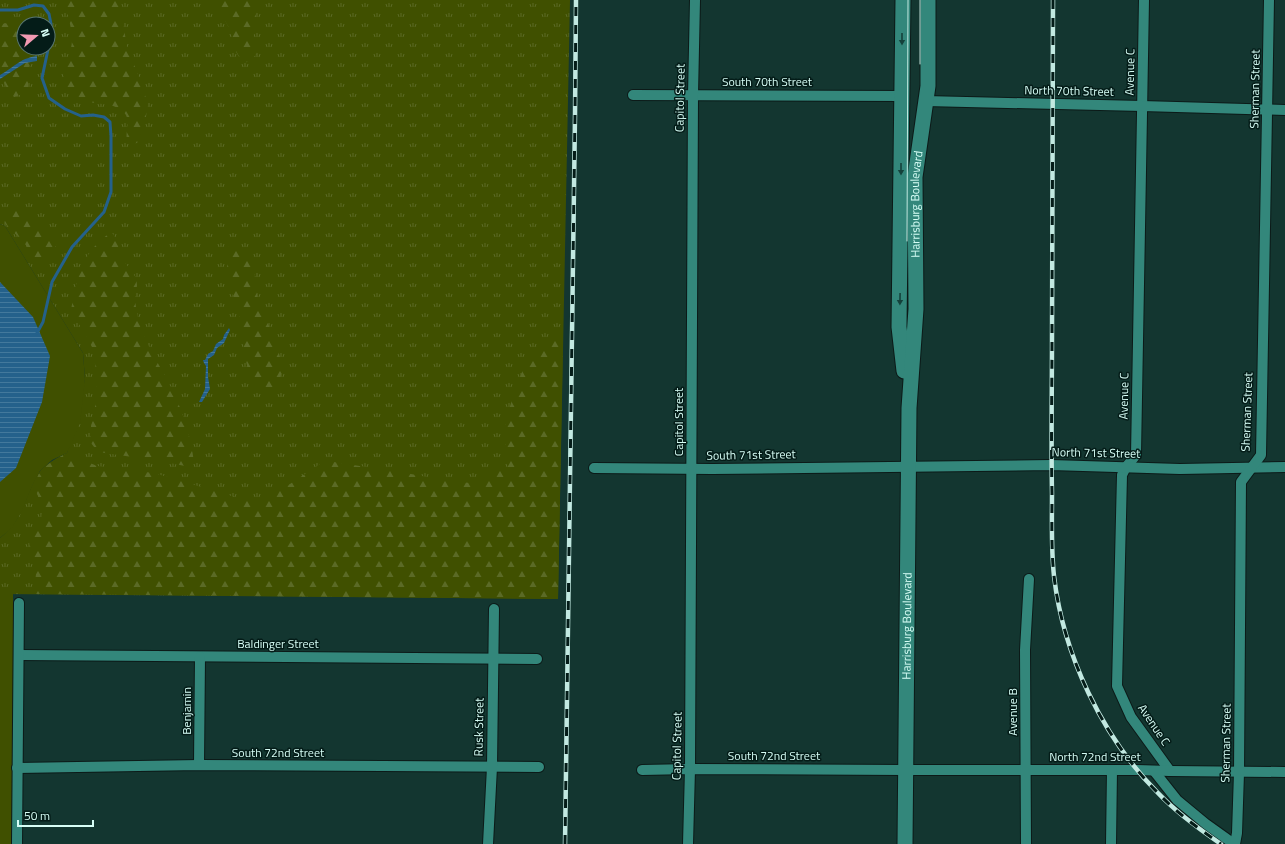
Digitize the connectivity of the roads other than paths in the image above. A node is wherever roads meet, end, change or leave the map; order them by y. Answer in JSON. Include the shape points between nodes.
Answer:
{"nodes":[{"id":1,"x":695,"y":0,"type":"edge"},
{"id":2,"x":903,"y":0,"type":"edge"},
{"id":3,"x":928,"y":0,"type":"edge"},
{"id":4,"x":1144,"y":0,"type":"edge"},
{"id":5,"x":1269,"y":0,"type":"edge"},
{"id":6,"x":633,"y":95,"type":"dead end"},
{"id":7,"x":693,"y":95,"type":"junction"},
{"id":8,"x":902,"y":96,"type":"junction"},
{"id":9,"x":925,"y":101,"type":"junction"},
{"id":10,"x":1142,"y":106,"type":"junction"},
{"id":11,"x":1267,"y":110,"type":"junction"},
{"id":12,"x":1285,"y":110,"type":"edge"},
{"id":13,"x":909,"y":408,"type":"junction"},
{"id":14,"x":907,"y":466,"type":"junction"},
{"id":15,"x":1126,"y":467,"type":"junction"},
{"id":16,"x":1252,"y":467,"type":"junction"},
{"id":17,"x":594,"y":468,"type":"dead end"},
{"id":18,"x":1285,"y":468,"type":"edge"},
{"id":19,"x":692,"y":469,"type":"junction"},
{"id":20,"x":1029,"y":579,"type":"dead end"},
{"id":21,"x":20,"y":603,"type":"dead end"},
{"id":22,"x":494,"y":609,"type":"dead end"},
{"id":23,"x":19,"y":655,"type":"junction"},
{"id":24,"x":200,"y":657,"type":"junction"},
{"id":25,"x":493,"y":659,"type":"junction"},
{"id":26,"x":537,"y":659,"type":"dead end"},
{"id":27,"x":199,"y":765,"type":"junction"},
{"id":28,"x":492,"y":766,"type":"junction"},
{"id":29,"x":539,"y":767,"type":"dead end"},
{"id":30,"x":18,"y":768,"type":"junction"},
{"id":31,"x":690,"y":769,"type":"junction"},
{"id":32,"x":642,"y":770,"type":"dead end"},
{"id":33,"x":906,"y":770,"type":"junction"},
{"id":34,"x":1026,"y":770,"type":"junction"},
{"id":35,"x":1112,"y":770,"type":"junction"},
{"id":36,"x":1154,"y":771,"type":"junction"},
{"id":37,"x":1170,"y":772,"type":"junction"},
{"id":38,"x":1239,"y":772,"type":"junction"},
{"id":39,"x":1285,"y":772,"type":"edge"},
{"id":40,"x":17,"y":844,"type":"edge"},
{"id":41,"x":488,"y":844,"type":"edge"},
{"id":42,"x":688,"y":844,"type":"edge"},
{"id":43,"x":905,"y":844,"type":"edge"},
{"id":44,"x":1026,"y":844,"type":"edge"},
{"id":45,"x":1111,"y":844,"type":"edge"},
{"id":46,"x":1235,"y":844,"type":"edge"}],
"edges":[{"from":1,"to":7,"type":"street","name":"Capitol Street"},
{"from":2,"to":8,"type":"main road","name":"Harrisburg Boulevard","one_way":true},
{"from":3,"to":9,"type":"main road","name":"Harrisburg Boulevard","via":[[928,85]]},
{"from":4,"to":10,"type":"street","name":"Avenue C"},
{"from":5,"to":11,"type":"street","name":"Sherman Street"},
{"from":6,"to":7,"type":"street","name":"South 70th Street"},
{"from":7,"to":8,"type":"street","name":"South 70th Street"},
{"from":7,"to":19,"type":"street","name":"Capitol Street"},
{"from":8,"to":13,"type":"main road","name":"Harrisburg Boulevard","one_way":true,"via":[[899,327]]},
{"from":9,"to":10,"type":"street","name":"North 70th Street"},
{"from":9,"to":13,"type":"main road","name":"Harrisburg Boulevard","via":[[915,177],[916,309]]},
{"from":10,"to":11,"type":"street","name":"North 70th Street"},
{"from":10,"to":15,"type":"street","name":"Avenue C","via":[[1136,455]]},
{"from":11,"to":12,"type":"street","name":"North 70th Street"},
{"from":11,"to":16,"type":"street","name":"Sherman Street","via":[[1261,455]]},
{"from":13,"to":14,"type":"main road","name":"Harrisburg Boulevard"},
{"from":14,"to":15,"type":"street","name":"North 71st Street"},
{"from":14,"to":19,"type":"street","name":"South 71st Street"},
{"from":14,"to":33,"type":"main road","name":"Harrisburg Boulevard"},
{"from":15,"to":16,"type":"street","name":"North 71st Street"},
{"from":15,"to":37,"type":"street","name":"Avenue C","via":[[1122,475],[1117,686],[1131,717]]},
{"from":16,"to":18,"type":"street","name":"North 71st Street"},
{"from":16,"to":38,"type":"street","name":"Sherman Street","via":[[1241,482]]},
{"from":17,"to":19,"type":"street","name":"South 71st Street"},
{"from":19,"to":31,"type":"street","name":"Capitol Street"},
{"from":20,"to":34,"type":"street","name":"Avenue B","via":[[1025,650]]},
{"from":21,"to":23,"type":"street"},
{"from":22,"to":25,"type":"street","name":"Rusk Street"},
{"from":23,"to":24,"type":"street","name":"Baldinger Street"},
{"from":23,"to":30,"type":"street"},
{"from":24,"to":25,"type":"street","name":"Baldinger Street"},
{"from":24,"to":27,"type":"street","name":"Benjamin"},
{"from":25,"to":26,"type":"street","name":"Baldinger Street"},
{"from":25,"to":28,"type":"street","name":"Rusk Street"},
{"from":27,"to":28,"type":"street","name":"South 72nd Street"},
{"from":27,"to":30,"type":"street","name":"South 72nd Street"},
{"from":28,"to":29,"type":"street","name":"South 72nd Street"},
{"from":28,"to":41,"type":"street","name":"Rusk Street"},
{"from":30,"to":40,"type":"street"},
{"from":31,"to":32,"type":"street","name":"South 72nd Street"},
{"from":31,"to":33,"type":"street","name":"South 72nd Street"},
{"from":31,"to":42,"type":"street","name":"Capitol Street"},
{"from":33,"to":34,"type":"street","name":"North 72nd Street"},
{"from":33,"to":43,"type":"main road","name":"Harrisburg Boulevard"},
{"from":34,"to":35,"type":"street","name":"North 72nd Street"},
{"from":34,"to":44,"type":"street","name":"Avenue B"},
{"from":35,"to":36,"type":"street","name":"North 72nd Street"},
{"from":35,"to":45,"type":"street"},
{"from":36,"to":37,"type":"street","name":"North 72nd Street"},
{"from":36,"to":46,"type":"street","via":[[1177,800]]},
{"from":37,"to":38,"type":"street","name":"North 72nd Street"},
{"from":38,"to":39,"type":"street","name":"North 72nd Street"},
{"from":38,"to":46,"type":"street","name":"Sherman Street"}]}
